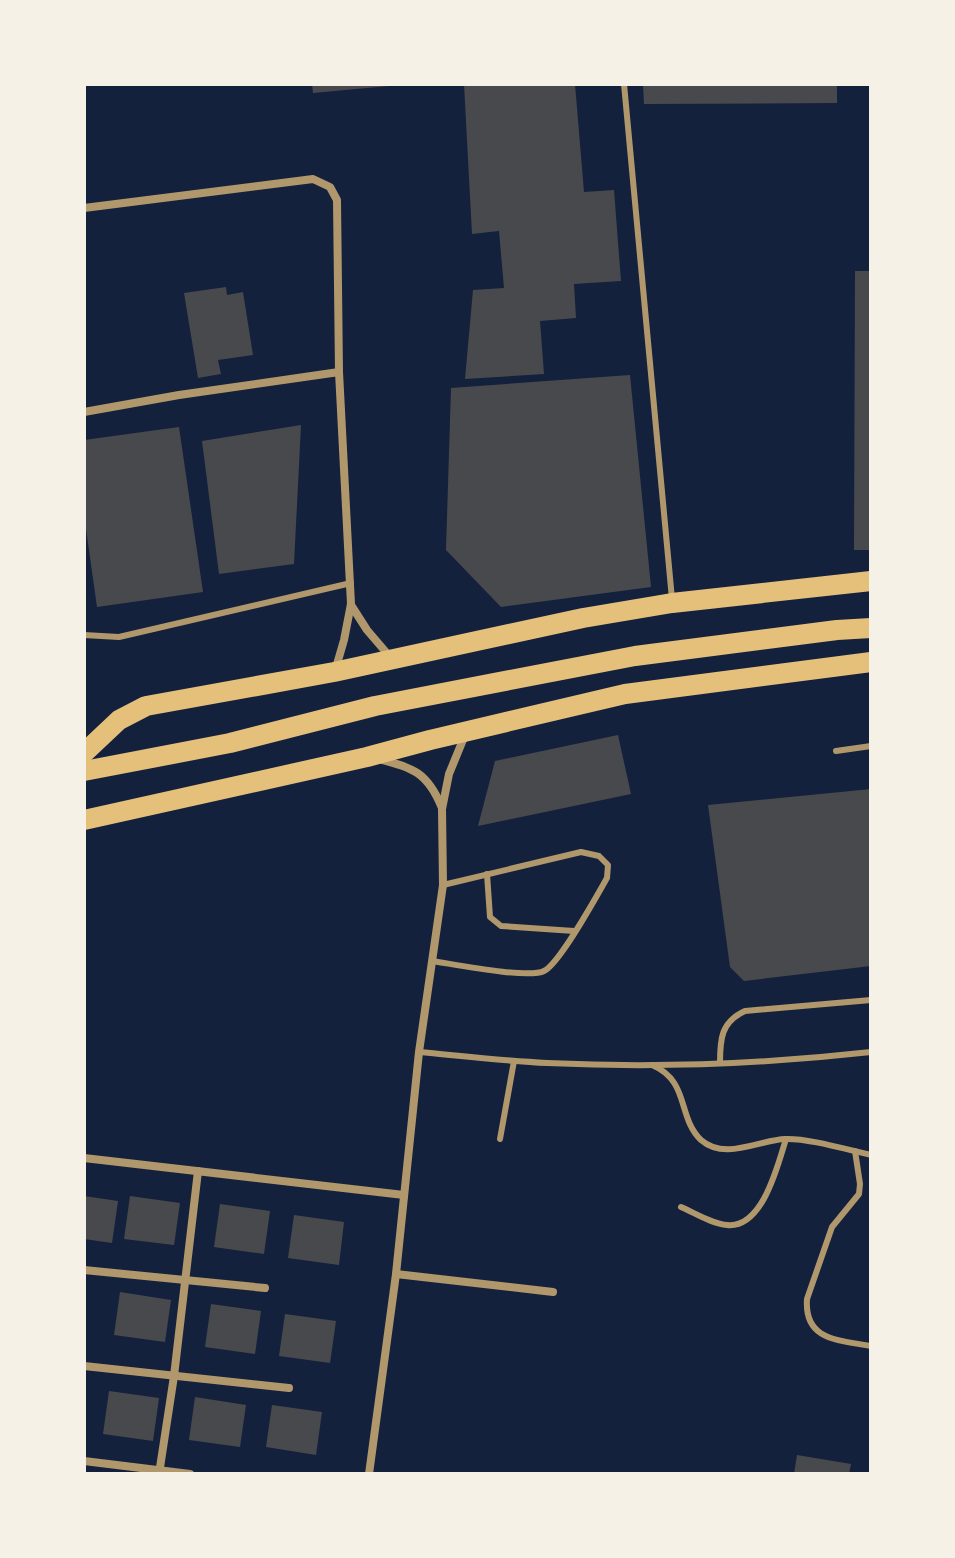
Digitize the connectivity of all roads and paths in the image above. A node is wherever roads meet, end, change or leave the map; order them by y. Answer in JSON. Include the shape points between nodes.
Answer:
{"nodes":[{"id":1,"x":624,"y":84,"type":"edge"},
{"id":2,"x":84,"y":208,"type":"edge"},
{"id":3,"x":339,"y":372,"type":"junction"},
{"id":4,"x":84,"y":412,"type":"edge"},
{"id":5,"x":871,"y":581,"type":"edge"},
{"id":6,"x":351,"y":583,"type":"junction"},
{"id":7,"x":672,"y":603,"type":"junction"},
{"id":8,"x":351,"y":604,"type":"junction"},
{"id":9,"x":871,"y":628,"type":"edge"},
{"id":10,"x":84,"y":635,"type":"edge"},
{"id":11,"x":392,"y":660,"type":"junction"},
{"id":12,"x":871,"y":662,"type":"edge"},
{"id":13,"x":334,"y":672,"type":"junction"},
{"id":14,"x":466,"y":733,"type":"junction"},
{"id":15,"x":871,"y":746,"type":"edge"},
{"id":16,"x":836,"y":751,"type":"dead end"},
{"id":17,"x":84,"y":753,"type":"edge"},
{"id":18,"x":367,"y":757,"type":"junction"},
{"id":19,"x":84,"y":771,"type":"edge"},
{"id":20,"x":442,"y":809,"type":"junction"},
{"id":21,"x":84,"y":820,"type":"edge"},
{"id":22,"x":487,"y":874,"type":"junction"},
{"id":23,"x":443,"y":885,"type":"junction"},
{"id":24,"x":574,"y":931,"type":"junction"},
{"id":25,"x":432,"y":961,"type":"junction"},
{"id":26,"x":871,"y":1000,"type":"edge"},
{"id":27,"x":419,"y":1052,"type":"junction"},
{"id":28,"x":871,"y":1052,"type":"edge"},
{"id":29,"x":514,"y":1061,"type":"junction"},
{"id":30,"x":720,"y":1063,"type":"junction"},
{"id":31,"x":649,"y":1064,"type":"junction"},
{"id":32,"x":500,"y":1139,"type":"dead end"},
{"id":33,"x":786,"y":1139,"type":"junction"},
{"id":34,"x":855,"y":1151,"type":"junction"},
{"id":35,"x":871,"y":1155,"type":"edge"},
{"id":36,"x":84,"y":1158,"type":"edge"},
{"id":37,"x":198,"y":1171,"type":"junction"},
{"id":38,"x":404,"y":1195,"type":"junction"},
{"id":39,"x":681,"y":1207,"type":"dead end"},
{"id":40,"x":84,"y":1270,"type":"edge"},
{"id":41,"x":396,"y":1274,"type":"junction"},
{"id":42,"x":186,"y":1279,"type":"junction"},
{"id":43,"x":265,"y":1288,"type":"dead end"},
{"id":44,"x":553,"y":1292,"type":"dead end"},
{"id":45,"x":871,"y":1346,"type":"edge"},
{"id":46,"x":84,"y":1366,"type":"edge"},
{"id":47,"x":174,"y":1376,"type":"junction"},
{"id":48,"x":289,"y":1388,"type":"dead end"},
{"id":49,"x":84,"y":1461,"type":"edge"},
{"id":50,"x":160,"y":1472,"type":"edge"},
{"id":51,"x":190,"y":1474,"type":"edge"},
{"id":52,"x":369,"y":1474,"type":"edge"}],
"edges":[{"from":1,"to":7,"type":"lane"},
{"from":2,"to":3,"type":"street","via":[[313,179],[330,187],[337,200]]},
{"from":3,"to":4,"type":"street"},
{"from":3,"to":6,"type":"street"},
{"from":5,"to":7,"type":"main road"},
{"from":6,"to":8,"type":"street"},
{"from":6,"to":10,"type":"lane","via":[[119,637]]},
{"from":7,"to":11,"type":"main road"},
{"from":8,"to":11,"type":"street"},
{"from":8,"to":13,"type":"street"},
{"from":9,"to":19,"type":"main road","via":[[635,656],[375,706],[230,743]]},
{"from":11,"to":13,"type":"main road"},
{"from":12,"to":14,"type":"main road","via":[[625,694]]},
{"from":13,"to":17,"type":"main road","via":[[146,706],[119,720]]},
{"from":14,"to":18,"type":"main road"},
{"from":14,"to":20,"type":"street"},
{"from":15,"to":16,"type":"lane"},
{"from":18,"to":20,"type":"street","via":[[405,765],[422,775]]},
{"from":18,"to":21,"type":"main road"},
{"from":20,"to":23,"type":"street"},
{"from":22,"to":23,"type":"lane"},
{"from":22,"to":24,"type":"lane","via":[[490,917],[501,926]]},
{"from":22,"to":24,"type":"lane","via":[[581,852],[599,856],[608,865],[607,878]]},
{"from":23,"to":25,"type":"street"},
{"from":24,"to":25,"type":"lane","via":[[552,966],[536,974]]},
{"from":25,"to":27,"type":"street"},
{"from":26,"to":30,"type":"lane","via":[[745,1011],[724,1029]]},
{"from":27,"to":29,"type":"lane"},
{"from":27,"to":38,"type":"street"},
{"from":28,"to":30,"type":"lane"},
{"from":29,"to":31,"type":"lane"},
{"from":29,"to":32,"type":"lane"},
{"from":30,"to":31,"type":"lane"},
{"from":31,"to":33,"type":"lane","via":[[674,1079],[696,1132],[709,1145],[729,1150]]},
{"from":33,"to":34,"type":"lane"},
{"from":33,"to":39,"type":"lane","via":[[767,1194],[743,1223],[722,1224]]},
{"from":34,"to":35,"type":"lane"},
{"from":34,"to":45,"type":"lane","via":[[859,1194],[832,1227],[806,1309],[821,1334]]},
{"from":36,"to":37,"type":"street"},
{"from":37,"to":38,"type":"street"},
{"from":37,"to":42,"type":"street"},
{"from":38,"to":41,"type":"street"},
{"from":40,"to":42,"type":"street"},
{"from":41,"to":44,"type":"street"},
{"from":41,"to":52,"type":"street"},
{"from":42,"to":43,"type":"street"},
{"from":42,"to":47,"type":"street"},
{"from":46,"to":47,"type":"street"},
{"from":47,"to":48,"type":"street"},
{"from":47,"to":50,"type":"street"},
{"from":49,"to":50,"type":"street"},
{"from":50,"to":51,"type":"street"}]}
